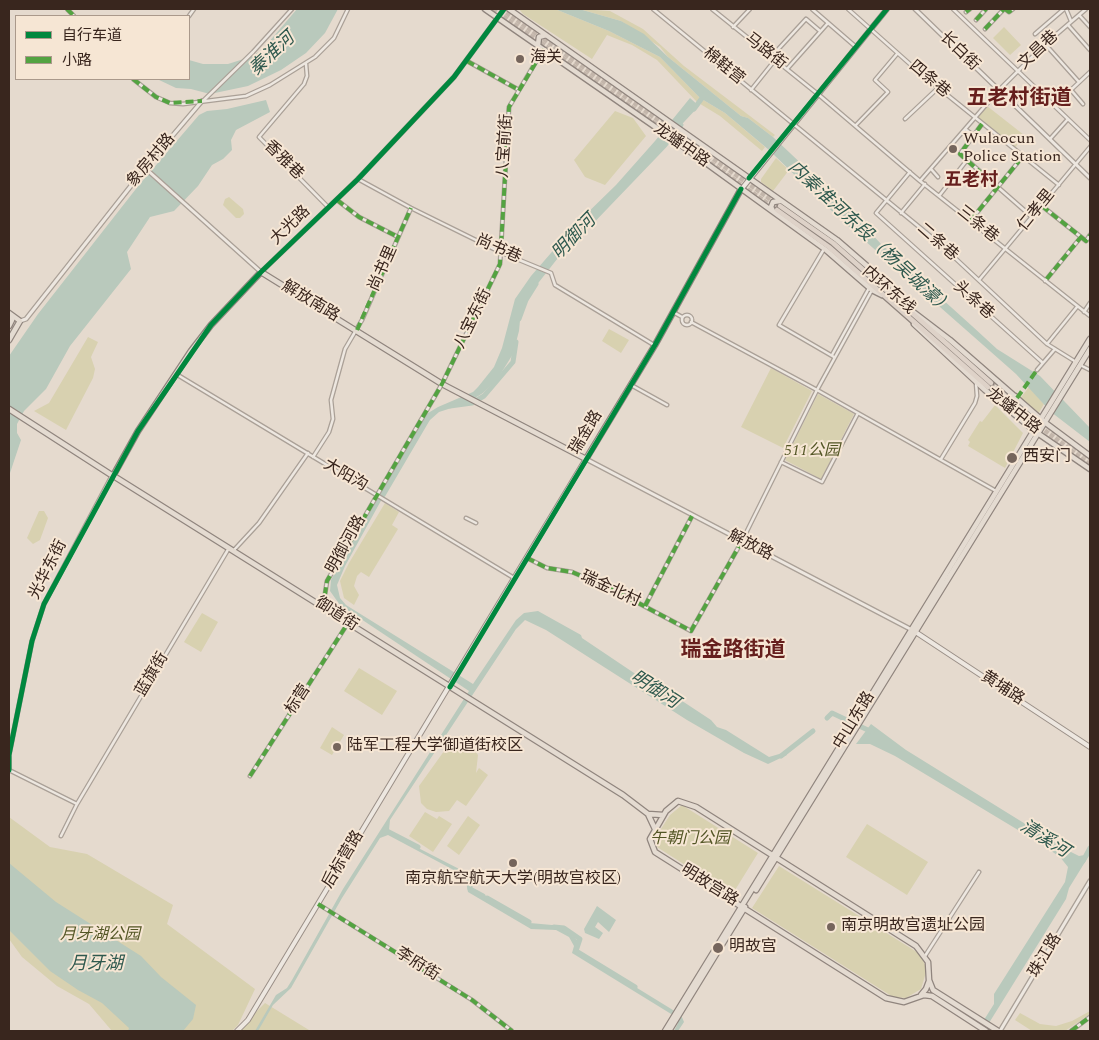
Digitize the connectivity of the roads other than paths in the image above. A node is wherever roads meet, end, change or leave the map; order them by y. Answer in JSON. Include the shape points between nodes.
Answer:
{"nodes":[{"id":1,"x":292,"y":9,"type":"edge"},
{"id":2,"x":348,"y":9,"type":"edge"},
{"id":3,"x":484,"y":9,"type":"edge"},
{"id":4,"x":504,"y":9,"type":"edge"},
{"id":5,"x":509,"y":9,"type":"edge"},
{"id":6,"x":653,"y":9,"type":"edge"},
{"id":7,"x":712,"y":9,"type":"edge"},
{"id":8,"x":750,"y":9,"type":"edge"},
{"id":9,"x":812,"y":9,"type":"edge"},
{"id":10,"x":848,"y":9,"type":"edge"},
{"id":11,"x":888,"y":9,"type":"edge"},
{"id":12,"x":915,"y":9,"type":"edge"},
{"id":13,"x":952,"y":9,"type":"edge"},
{"id":14,"x":970,"y":9,"type":"edge"},
{"id":15,"x":986,"y":9,"type":"edge"},
{"id":16,"x":1005,"y":9,"type":"edge"},
{"id":17,"x":1013,"y":9,"type":"edge"},
{"id":18,"x":1065,"y":9,"type":"edge"},
{"id":19,"x":1086,"y":9,"type":"edge"},
{"id":20,"x":966,"y":12,"type":"dead end"},
{"id":21,"x":1079,"y":15,"type":"junction"},
{"id":22,"x":498,"y":18,"type":"junction"},
{"id":23,"x":976,"y":20,"type":"dead end"},
{"id":24,"x":1071,"y":22,"type":"junction"},
{"id":25,"x":828,"y":23,"type":"junction"},
{"id":26,"x":1068,"y":25,"type":"junction"},
{"id":27,"x":733,"y":27,"type":"junction"},
{"id":28,"x":1090,"y":27,"type":"edge"},
{"id":29,"x":985,"y":29,"type":"dead end"},
{"id":30,"x":871,"y":30,"type":"junction"},
{"id":31,"x":820,"y":31,"type":"junction"},
{"id":32,"x":1035,"y":34,"type":"dead end"},
{"id":33,"x":546,"y":35,"type":"junction"},
{"id":34,"x":1045,"y":44,"type":"junction"},
{"id":35,"x":539,"y":46,"type":"junction"},
{"id":36,"x":857,"y":47,"type":"junction"},
{"id":37,"x":544,"y":49,"type":"junction"},
{"id":38,"x":1090,"y":50,"type":"edge"},
{"id":39,"x":897,"y":53,"type":"junction"},
{"id":40,"x":773,"y":58,"type":"junction"},
{"id":41,"x":466,"y":61,"type":"junction"},
{"id":42,"x":306,"y":64,"type":"junction"},
{"id":43,"x":787,"y":69,"type":"junction"},
{"id":44,"x":1018,"y":70,"type":"junction"},
{"id":45,"x":1090,"y":74,"type":"edge"},
{"id":46,"x":134,"y":80,"type":"edge"},
{"id":47,"x":1079,"y":82,"type":"junction"},
{"id":48,"x":938,"y":88,"type":"junction"},
{"id":49,"x":519,"y":90,"type":"junction"},
{"id":50,"x":751,"y":90,"type":"junction"},
{"id":51,"x":1071,"y":90,"type":"junction"},
{"id":52,"x":998,"y":91,"type":"junction"},
{"id":53,"x":819,"y":94,"type":"junction"},
{"id":54,"x":202,"y":101,"type":"junction"},
{"id":55,"x":1083,"y":104,"type":"dead end"},
{"id":56,"x":1054,"y":106,"type":"junction"},
{"id":57,"x":974,"y":118,"type":"junction"},
{"id":58,"x":905,"y":119,"type":"dead end"},
{"id":59,"x":1069,"y":119,"type":"junction"},
{"id":60,"x":982,"y":124,"type":"junction"},
{"id":61,"x":794,"y":125,"type":"junction"},
{"id":62,"x":856,"y":126,"type":"junction"},
{"id":63,"x":965,"y":129,"type":"junction"},
{"id":64,"x":973,"y":135,"type":"junction"},
{"id":65,"x":1048,"y":140,"type":"junction"},
{"id":66,"x":1090,"y":140,"type":"edge"},
{"id":67,"x":1090,"y":147,"type":"edge"},
{"id":68,"x":1023,"y":156,"type":"junction"},
{"id":69,"x":967,"y":160,"type":"junction"},
{"id":70,"x":1074,"y":164,"type":"junction"},
{"id":71,"x":733,"y":167,"type":"junction"},
{"id":72,"x":145,"y":168,"type":"junction"},
{"id":73,"x":931,"y":168,"type":"junction"},
{"id":74,"x":910,"y":172,"type":"junction"},
{"id":75,"x":726,"y":177,"type":"junction"},
{"id":76,"x":938,"y":177,"type":"dead end"},
{"id":77,"x":749,"y":178,"type":"junction"},
{"id":78,"x":1090,"y":178,"type":"edge"},
{"id":79,"x":358,"y":180,"type":"junction"},
{"id":80,"x":920,"y":181,"type":"junction"},
{"id":81,"x":925,"y":184,"type":"junction"},
{"id":82,"x":1059,"y":184,"type":"junction"},
{"id":83,"x":998,"y":188,"type":"junction"},
{"id":84,"x":741,"y":189,"type":"junction"},
{"id":85,"x":940,"y":196,"type":"junction"},
{"id":86,"x":337,"y":200,"type":"junction"},
{"id":87,"x":887,"y":201,"type":"junction"},
{"id":88,"x":1042,"y":206,"type":"junction"},
{"id":89,"x":328,"y":207,"type":"junction"},
{"id":90,"x":778,"y":207,"type":"junction"},
{"id":91,"x":411,"y":208,"type":"junction"},
{"id":92,"x":901,"y":212,"type":"junction"},
{"id":93,"x":1032,"y":217,"type":"junction"},
{"id":94,"x":971,"y":220,"type":"junction"},
{"id":95,"x":1090,"y":235,"type":"edge"},
{"id":96,"x":398,"y":237,"type":"junction"},
{"id":97,"x":1080,"y":237,"type":"junction"},
{"id":98,"x":824,"y":249,"type":"junction"},
{"id":99,"x":1006,"y":249,"type":"junction"},
{"id":100,"x":500,"y":252,"type":"junction"},
{"id":101,"x":260,"y":272,"type":"junction"},
{"id":102,"x":979,"y":280,"type":"junction"},
{"id":103,"x":1045,"y":281,"type":"junction"},
{"id":104,"x":870,"y":289,"type":"junction"},
{"id":105,"x":887,"y":294,"type":"junction"},
{"id":106,"x":1090,"y":303,"type":"edge"},
{"id":107,"x":1077,"y":307,"type":"junction"},
{"id":108,"x":911,"y":310,"type":"junction"},
{"id":109,"x":673,"y":312,"type":"junction"},
{"id":110,"x":903,"y":312,"type":"junction"},
{"id":111,"x":1084,"y":312,"type":"junction"},
{"id":112,"x":9,"y":313,"type":"edge"},
{"id":113,"x":1090,"y":316,"type":"edge"},
{"id":114,"x":682,"y":317,"type":"junction"},
{"id":115,"x":10,"y":319,"type":"edge"},
{"id":116,"x":20,"y":321,"type":"junction"},
{"id":117,"x":691,"y":322,"type":"junction"},
{"id":118,"x":9,"y":326,"type":"edge"},
{"id":119,"x":357,"y":330,"type":"junction"},
{"id":120,"x":1090,"y":339,"type":"edge"},
{"id":121,"x":9,"y":340,"type":"edge"},
{"id":122,"x":1047,"y":344,"type":"junction"},
{"id":123,"x":654,"y":345,"type":"junction"},
{"id":124,"x":1055,"y":349,"type":"junction"},
{"id":125,"x":1090,"y":349,"type":"edge"},
{"id":126,"x":833,"y":356,"type":"junction"},
{"id":127,"x":1043,"y":363,"type":"junction"},
{"id":128,"x":1078,"y":363,"type":"junction"},
{"id":129,"x":1037,"y":370,"type":"dead end"},
{"id":130,"x":1090,"y":370,"type":"edge"},
{"id":131,"x":176,"y":374,"type":"junction"},
{"id":132,"x":976,"y":382,"type":"junction"},
{"id":133,"x":442,"y":384,"type":"junction"},
{"id":134,"x":631,"y":385,"type":"junction"},
{"id":135,"x":817,"y":390,"type":"junction"},
{"id":136,"x":1015,"y":396,"type":"junction"},
{"id":137,"x":667,"y":404,"type":"dead end"},
{"id":138,"x":484,"y":406,"type":"junction"},
{"id":139,"x":1007,"y":407,"type":"junction"},
{"id":140,"x":9,"y":409,"type":"edge"},
{"id":141,"x":858,"y":412,"type":"junction"},
{"id":142,"x":1043,"y":420,"type":"junction"},
{"id":143,"x":521,"y":425,"type":"joint"},
{"id":144,"x":138,"y":431,"type":"joint"},
{"id":145,"x":1036,"y":431,"type":"junction"},
{"id":146,"x":1079,"y":448,"type":"junction"},
{"id":147,"x":308,"y":454,"type":"junction"},
{"id":148,"x":1090,"y":456,"type":"edge"},
{"id":149,"x":313,"y":457,"type":"junction"},
{"id":150,"x":1074,"y":457,"type":"junction"},
{"id":151,"x":586,"y":459,"type":"junction"},
{"id":152,"x":941,"y":459,"type":"junction"},
{"id":153,"x":781,"y":462,"type":"junction"},
{"id":154,"x":117,"y":468,"type":"joint"},
{"id":155,"x":1090,"y":469,"type":"edge"},
{"id":156,"x":113,"y":476,"type":"junction"},
{"id":157,"x":996,"y":491,"type":"junction"},
{"id":158,"x":376,"y":494,"type":"junction"},
{"id":159,"x":692,"y":516,"type":"junction"},
{"id":160,"x":466,"y":518,"type":"dead end"},
{"id":161,"x":476,"y":523,"type":"dead end"},
{"id":162,"x":742,"y":541,"type":"junction"},
{"id":163,"x":232,"y":548,"type":"junction"},
{"id":164,"x":526,"y":558,"type":"junction"},
{"id":165,"x":514,"y":578,"type":"junction"},
{"id":166,"x":645,"y":606,"type":"junction"},
{"id":167,"x":323,"y":607,"type":"junction"},
{"id":168,"x":348,"y":623,"type":"junction"},
{"id":169,"x":912,"y":630,"type":"junction"},
{"id":170,"x":450,"y":687,"type":"junction"},
{"id":171,"x":1090,"y":747,"type":"edge"},
{"id":172,"x":9,"y":770,"type":"edge"},
{"id":173,"x":250,"y":776,"type":"dead end"},
{"id":174,"x":77,"y":804,"type":"junction"},
{"id":175,"x":648,"y":814,"type":"junction"},
{"id":176,"x":663,"y":815,"type":"junction"},
{"id":177,"x":655,"y":829,"type":"junction"},
{"id":178,"x":61,"y":836,"type":"dead end"},
{"id":179,"x":774,"y":857,"type":"junction"},
{"id":180,"x":979,"y":872,"type":"dead end"},
{"id":181,"x":1090,"y":881,"type":"edge"},
{"id":182,"x":318,"y":904,"type":"junction"},
{"id":183,"x":743,"y":908,"type":"junction"},
{"id":184,"x":925,"y":956,"type":"junction"},
{"id":185,"x":929,"y":980,"type":"junction"},
{"id":186,"x":918,"y":998,"type":"junction"},
{"id":187,"x":1090,"y":1018,"type":"edge"},
{"id":188,"x":980,"y":1024,"type":"junction"},
{"id":189,"x":237,"y":1031,"type":"edge"},
{"id":190,"x":512,"y":1031,"type":"edge"},
{"id":191,"x":665,"y":1031,"type":"edge"},
{"id":192,"x":669,"y":1031,"type":"edge"},
{"id":193,"x":986,"y":1031,"type":"edge"},
{"id":194,"x":999,"y":1031,"type":"edge"},
{"id":195,"x":1071,"y":1031,"type":"edge"}],
"edges":[{"from":1,"to":54,"type":"street","name":"象房村路"},
{"from":2,"to":42,"type":"street","via":[[334,38]]},
{"from":3,"to":22,"type":"main road","name":"龙蟠中路"},
{"from":4,"to":22,"type":"street","name":"大光路"},
{"from":5,"to":33,"type":"main road","name":"龙蟠中路"},
{"from":6,"to":50,"type":"street","name":"棉鞋营"},
{"from":7,"to":27,"type":"street","name":"马路街"},
{"from":8,"to":27,"type":"street"},
{"from":9,"to":25,"type":"street"},
{"from":10,"to":30,"type":"street","name":"四条巷"},
{"from":11,"to":30,"type":"main road","name":"瑞金路"},
{"from":12,"to":52,"type":"street","name":"长白街"},
{"from":13,"to":44,"type":"street"},
{"from":14,"to":20,"type":"street"},
{"from":15,"to":23,"type":"street"},
{"from":16,"to":17,"type":"street","via":[[1009,12]]},
{"from":16,"to":29,"type":"street"},
{"from":18,"to":24,"type":"street"},
{"from":18,"to":32,"type":"street"},
{"from":19,"to":21,"type":"street","name":"文昌巷"},
{"from":21,"to":24,"type":"street","name":"文昌巷"},
{"from":21,"to":28,"type":"street"},
{"from":22,"to":35,"type":"main road","name":"龙蟠中路"},
{"from":22,"to":41,"type":"street","name":"大光路"},
{"from":24,"to":26,"type":"street","name":"文昌巷"},
{"from":25,"to":31,"type":"street"},
{"from":25,"to":36,"type":"street"},
{"from":26,"to":34,"type":"street","name":"文昌巷"},
{"from":26,"to":38,"type":"street"},
{"from":27,"to":40,"type":"street","name":"马路街"},
{"from":30,"to":36,"type":"main road","name":"瑞金路"},
{"from":30,"to":39,"type":"street","name":"四条巷"},
{"from":31,"to":40,"type":"street","via":[[806,19]]},
{"from":31,"to":43,"type":"street"},
{"from":33,"to":35,"type":"main road","via":[[538,39]]},
{"from":33,"to":71,"type":"main road","name":"龙蟠中路"},
{"from":34,"to":44,"type":"street","name":"文昌巷"},
{"from":34,"to":47,"type":"street"},
{"from":35,"to":37,"type":"main road","name":"龙蟠中路"},
{"from":36,"to":53,"type":"main road","name":"瑞金路"},
{"from":37,"to":49,"type":"street","name":"八宝前街"},
{"from":37,"to":75,"type":"main road","name":"龙蟠中路"},
{"from":39,"to":48,"type":"street","name":"四条巷"},
{"from":39,"to":62,"type":"street","via":[[875,80],[888,92]]},
{"from":40,"to":43,"type":"street","name":"马路街"},
{"from":40,"to":50,"type":"street"},
{"from":41,"to":49,"type":"street"},
{"from":41,"to":79,"type":"street","name":"大光路"},
{"from":42,"to":54,"type":"street","via":[[246,96]]},
{"from":42,"to":89,"type":"street","name":"香雅巷","via":[[304,84],[259,137]]},
{"from":43,"to":53,"type":"street","name":"马路街"},
{"from":44,"to":52,"type":"street","name":"文昌巷"},
{"from":44,"to":56,"type":"street"},
{"from":45,"to":47,"type":"street"},
{"from":46,"to":54,"type":"street","via":[[156,98],[170,103]]},
{"from":47,"to":51,"type":"street"},
{"from":48,"to":57,"type":"street","name":"四条巷"},
{"from":48,"to":58,"type":"street"},
{"from":49,"to":100,"type":"street","name":"八宝前街","via":[[508,106]]},
{"from":50,"to":61,"type":"street","name":"棉鞋营"},
{"from":51,"to":55,"type":"street"},
{"from":51,"to":56,"type":"street"},
{"from":52,"to":57,"type":"street","name":"文昌巷"},
{"from":52,"to":65,"type":"street","name":"长白街"},
{"from":53,"to":61,"type":"main road","name":"瑞金路"},
{"from":53,"to":62,"type":"street","name":"三条巷"},
{"from":54,"to":72,"type":"street","name":"象房村路"},
{"from":56,"to":59,"type":"street"},
{"from":57,"to":60,"type":"street","name":"四条巷"},
{"from":57,"to":63,"type":"street","name":"文昌巷"},
{"from":59,"to":65,"type":"street"},
{"from":59,"to":66,"type":"street"},
{"from":60,"to":64,"type":"street"},
{"from":60,"to":68,"type":"street","name":"四条巷"},
{"from":61,"to":77,"type":"main road","name":"瑞金路"},
{"from":61,"to":87,"type":"street","name":"二条巷"},
{"from":62,"to":74,"type":"street","name":"三条巷"},
{"from":63,"to":64,"type":"street"},
{"from":63,"to":73,"type":"street","name":"文昌巷"},
{"from":64,"to":69,"type":"street","via":[[960,154]]},
{"from":65,"to":70,"type":"street","name":"长白街"},
{"from":67,"to":70,"type":"street","name":"仁孝里"},
{"from":68,"to":82,"type":"street","name":"四条巷"},
{"from":68,"to":83,"type":"street"},
{"from":69,"to":83,"type":"street"},
{"from":69,"to":85,"type":"street"},
{"from":70,"to":78,"type":"street","name":"长白街"},
{"from":70,"to":82,"type":"street","name":"仁孝里"},
{"from":71,"to":75,"type":"main road"},
{"from":71,"to":77,"type":"main road","name":"龙蟠中路"},
{"from":72,"to":101,"type":"street","name":"解放南路"},
{"from":72,"to":116,"type":"street","name":"象房村路","via":[[26,319]]},
{"from":73,"to":76,"type":"street"},
{"from":73,"to":80,"type":"street","name":"文昌巷"},
{"from":74,"to":80,"type":"street","name":"三条巷"},
{"from":74,"to":87,"type":"street","name":"头条巷"},
{"from":75,"to":84,"type":"main road","name":"龙蟠中路"},
{"from":77,"to":84,"type":"main road","name":"瑞金路"},
{"from":77,"to":90,"type":"main road","name":"龙蟠中路"},
{"from":79,"to":86,"type":"street","name":"大光路"},
{"from":79,"to":91,"type":"street","name":"尚书巷"},
{"from":80,"to":81,"type":"street","name":"三条巷"},
{"from":81,"to":85,"type":"street","name":"三条巷"},
{"from":81,"to":92,"type":"street"},
{"from":82,"to":88,"type":"street","name":"仁孝里"},
{"from":83,"to":93,"type":"street"},
{"from":83,"to":94,"type":"street"},
{"from":84,"to":90,"type":"main road","name":"龙蟠中路"},
{"from":84,"to":109,"type":"main road","name":"瑞金路"},
{"from":85,"to":94,"type":"street","name":"三条巷"},
{"from":86,"to":89,"type":"street","name":"大光路"},
{"from":86,"to":96,"type":"street","via":[[359,217]]},
{"from":87,"to":92,"type":"street","name":"二条巷"},
{"from":87,"to":127,"type":"street","name":"头条巷","via":[[876,214]]},
{"from":88,"to":93,"type":"street","name":"仁孝里"},
{"from":88,"to":97,"type":"street"},
{"from":89,"to":101,"type":"street","name":"大光路"},
{"from":90,"to":98,"type":"main road","name":"龙蟠中路"},
{"from":90,"to":105,"type":"highway","name":"内环东线","via":[[833,243]]},
{"from":90,"to":105,"type":"main road","name":"龙蟠中路","via":[[836,240],[882,280]]},
{"from":91,"to":96,"type":"street","name":"尚书里"},
{"from":91,"to":100,"type":"street","name":"尚书巷"},
{"from":92,"to":102,"type":"street","name":"二条巷"},
{"from":93,"to":99,"type":"street","name":"仁孝里"},
{"from":94,"to":99,"type":"street","name":"三条巷"},
{"from":95,"to":97,"type":"street","via":[[1086,241]]},
{"from":96,"to":119,"type":"street","name":"尚书里"},
{"from":97,"to":103,"type":"street"},
{"from":98,"to":104,"type":"main road","name":"龙蟠中路"},
{"from":98,"to":126,"type":"street","via":[[779,325]]},
{"from":99,"to":102,"type":"street","name":"仁孝里"},
{"from":99,"to":103,"type":"street","name":"三条巷"},
{"from":100,"to":123,"type":"street","name":"尚书巷","via":[[551,273],[555,285]]},
{"from":100,"to":133,"type":"street","name":"八宝东街","via":[[500,264]]},
{"from":101,"to":119,"type":"street","name":"解放南路"},
{"from":101,"to":131,"type":"street","name":"大光路","via":[[211,325]]},
{"from":102,"to":122,"type":"street","name":"二条巷"},
{"from":103,"to":107,"type":"street","name":"三条巷"},
{"from":104,"to":105,"type":"main road","name":"龙蟠中路"},
{"from":104,"to":126,"type":"street"},
{"from":105,"to":108,"type":"highway","name":"内环东线"},
{"from":105,"to":110,"type":"highway","name":"内环东线"},
{"from":106,"to":111,"type":"street"},
{"from":107,"to":111,"type":"street","name":"三条巷"},
{"from":107,"to":122,"type":"street"},
{"from":108,"to":110,"type":"highway","name":"内环东线","via":[[990,385]]},
{"from":108,"to":136,"type":"main road","name":"龙蟠中路"},
{"from":109,"to":114,"type":"street"},
{"from":109,"to":123,"type":"main road","name":"瑞金路"},
{"from":110,"to":132,"type":"main road","name":"龙蟠中路"},
{"from":111,"to":113,"type":"street","name":"三条巷"},
{"from":112,"to":116,"type":"main road"},
{"from":114,"to":117,"type":"street","via":[[690,316]]},
{"from":114,"to":117,"type":"street","via":[[684,324]]},
{"from":115,"to":118,"type":"main road"},
{"from":116,"to":121,"type":"main road"},
{"from":117,"to":135,"type":"street"},
{"from":119,"to":133,"type":"street","name":"解放南路"},
{"from":119,"to":149,"type":"street","name":"尚书里","via":[[345,349],[337,374],[329,432]]},
{"from":120,"to":128,"type":"main road"},
{"from":122,"to":124,"type":"street","name":"二条巷"},
{"from":123,"to":134,"type":"main road","name":"瑞金路"},
{"from":124,"to":127,"type":"street"},
{"from":124,"to":128,"type":"street","name":"二条巷"},
{"from":125,"to":128,"type":"main road"},
{"from":126,"to":135,"type":"street"},
{"from":127,"to":129,"type":"street"},
{"from":128,"to":130,"type":"street","name":"二条巷"},
{"from":128,"to":142,"type":"main road","name":"中山东路"},
{"from":131,"to":144,"type":"street","name":"大光路"},
{"from":131,"to":147,"type":"street","name":"大阳沟"},
{"from":132,"to":139,"type":"main road","name":"龙蟠中路"},
{"from":132,"to":152,"type":"street","via":[[975,403]]},
{"from":133,"to":138,"type":"main road"},
{"from":133,"to":138,"type":"street","name":"解放南路"},
{"from":133,"to":158,"type":"street","name":"明御河路"},
{"from":134,"to":137,"type":"street"},
{"from":134,"to":151,"type":"main road","name":"瑞金路"},
{"from":135,"to":141,"type":"street"},
{"from":135,"to":153,"type":"street"},
{"from":136,"to":139,"type":"main road","via":[[1014,403]]},
{"from":136,"to":142,"type":"main road","name":"龙蟠中路"},
{"from":138,"to":143,"type":"main road"},
{"from":139,"to":145,"type":"main road","name":"龙蟠中路"},
{"from":140,"to":156,"type":"main road","name":"御道街"},
{"from":141,"to":152,"type":"street"},
{"from":141,"to":153,"type":"street","via":[[822,482]]},
{"from":142,"to":145,"type":"main road","name":"中山东路"},
{"from":142,"to":146,"type":"main road","name":"龙蟠中路"},
{"from":143,"to":151,"type":"street"},
{"from":144,"to":154,"type":"main road"},
{"from":145,"to":150,"type":"main road","name":"龙蟠中路"},
{"from":145,"to":157,"type":"main road","name":"中山东路"},
{"from":145,"to":169,"type":"main road","name":"中山东路"},
{"from":146,"to":148,"type":"main road","name":"龙蟠中路"},
{"from":146,"to":150,"type":"main road","via":[[1069,446]]},
{"from":147,"to":149,"type":"street","name":"大阳沟"},
{"from":147,"to":163,"type":"street","name":"蓝旗街","via":[[259,524]]},
{"from":149,"to":158,"type":"street","name":"大阳沟"},
{"from":150,"to":155,"type":"main road","name":"龙蟠中路"},
{"from":151,"to":159,"type":"street","name":"解放路"},
{"from":151,"to":164,"type":"main road","name":"瑞金路"},
{"from":152,"to":157,"type":"street"},
{"from":153,"to":162,"type":"street"},
{"from":154,"to":156,"type":"street"},
{"from":156,"to":163,"type":"main road","name":"御道街"},
{"from":156,"to":172,"type":"street","name":"光华东街","via":[[44,604],[32,641],[9,755]]},
{"from":157,"to":169,"type":"main road","name":"中山东路"},
{"from":158,"to":165,"type":"street","name":"大阳沟"},
{"from":158,"to":167,"type":"street","name":"明御河路","via":[[327,581]]},
{"from":159,"to":162,"type":"street","name":"解放路"},
{"from":159,"to":166,"type":"street"},
{"from":160,"to":161,"type":"street"},
{"from":162,"to":166,"type":"street","name":"瑞金北村","via":[[691,631]]},
{"from":162,"to":169,"type":"street","name":"解放路"},
{"from":163,"to":167,"type":"main road","name":"御道街"},
{"from":163,"to":174,"type":"street","name":"蓝旗街"},
{"from":164,"to":165,"type":"main road","name":"瑞金路"},
{"from":164,"to":166,"type":"street","name":"瑞金北村","via":[[547,568],[587,578]]},
{"from":165,"to":170,"type":"main road","name":"瑞金路"},
{"from":167,"to":168,"type":"main road","name":"御道街"},
{"from":168,"to":170,"type":"main road","name":"御道街"},
{"from":168,"to":173,"type":"street","name":"标营"},
{"from":169,"to":171,"type":"main road","name":"黄埔路"},
{"from":169,"to":179,"type":"main road","name":"中山东路"},
{"from":170,"to":175,"type":"main road","name":"御道街"},
{"from":170,"to":182,"type":"main road","name":"后标营路"},
{"from":172,"to":174,"type":"street"},
{"from":174,"to":178,"type":"street","name":"蓝旗街"},
{"from":175,"to":176,"type":"main road"},
{"from":175,"to":177,"type":"main road","name":"御道街"},
{"from":176,"to":177,"type":"main road","name":"明故宫路"},
{"from":176,"to":179,"type":"main road","name":"明故宫路","via":[[674,802],[683,801]]},
{"from":177,"to":183,"type":"main road","name":"明故宫路","via":[[650,839],[655,852]]},
{"from":179,"to":183,"type":"main road","name":"中山东路"},
{"from":179,"to":184,"type":"main road","name":"明故宫路","via":[[916,946]]},
{"from":180,"to":184,"type":"street"},
{"from":181,"to":194,"type":"street","name":"珠江路"},
{"from":182,"to":189,"type":"main road","name":"后标营路","via":[[248,1020]]},
{"from":182,"to":190,"type":"street","name":"李府街","via":[[472,1000]]},
{"from":183,"to":186,"type":"main road","name":"明故宫路","via":[[886,998],[904,1002]]},
{"from":183,"to":191,"type":"main road","name":"中山东路"},
{"from":183,"to":192,"type":"main road","name":"中山东路"},
{"from":184,"to":185,"type":"main road","via":[[930,968]]},
{"from":185,"to":186,"type":"main road"},
{"from":185,"to":188,"type":"main road","name":"明故宫路","via":[[936,992]]},
{"from":186,"to":188,"type":"main road","name":"明故宫路","via":[[932,996]]},
{"from":187,"to":195,"type":"street"},
{"from":188,"to":193,"type":"main road","name":"明故宫路"},
{"from":188,"to":194,"type":"main road","name":"明故宫路"}]}
